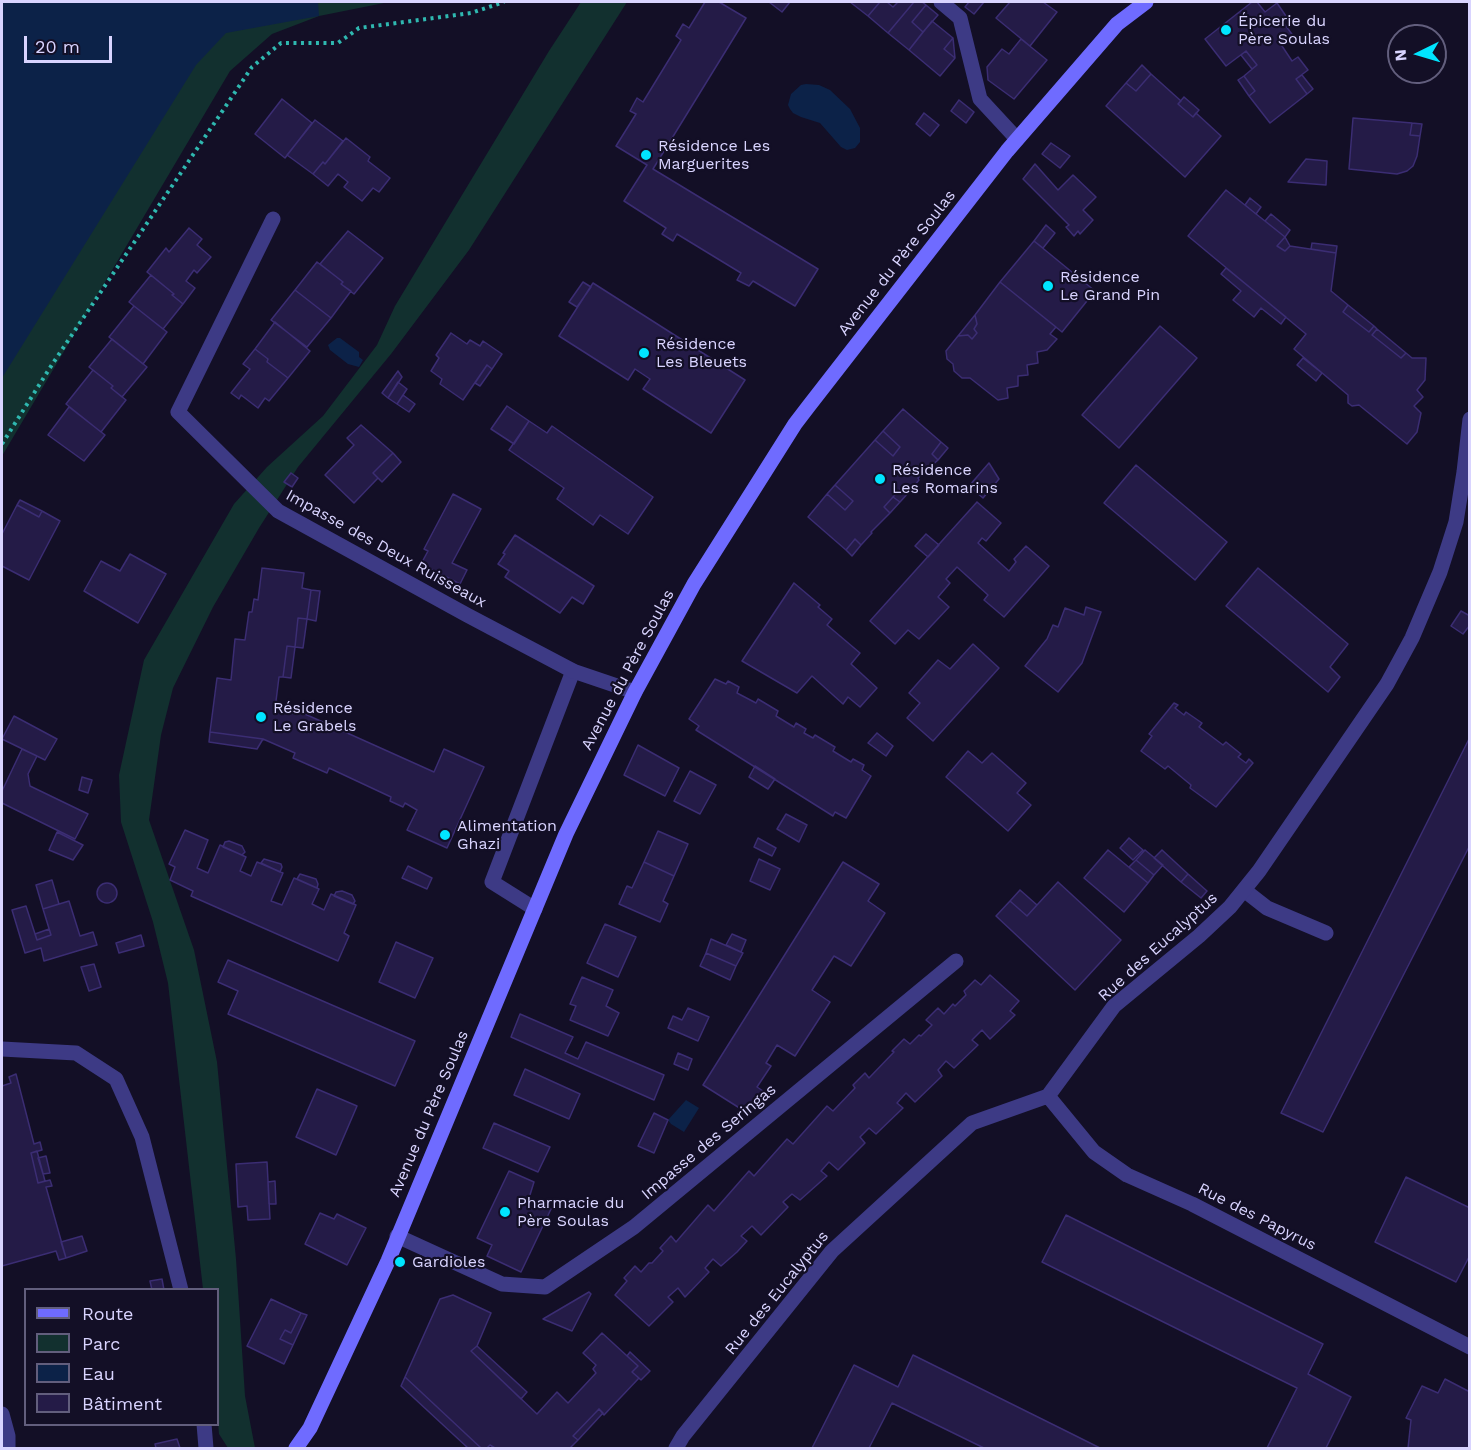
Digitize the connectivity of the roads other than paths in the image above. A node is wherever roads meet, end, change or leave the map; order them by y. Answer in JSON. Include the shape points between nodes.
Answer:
{"nodes":[{"id":1,"x":941,"y":2,"type":"edge"},
{"id":2,"x":1146,"y":2,"type":"edge"},
{"id":3,"x":1017,"y":139,"type":"junction"},
{"id":4,"x":273,"y":219,"type":"dead end"},
{"id":5,"x":1470,"y":419,"type":"edge"},
{"id":6,"x":573,"y":670,"type":"junction"},
{"id":7,"x":635,"y":692,"type":"junction"},
{"id":8,"x":1244,"y":890,"type":"junction"},
{"id":9,"x":535,"y":909,"type":"junction"},
{"id":10,"x":1326,"y":933,"type":"dead end"},
{"id":11,"x":956,"y":961,"type":"dead end"},
{"id":12,"x":2,"y":1049,"type":"edge"},
{"id":13,"x":1048,"y":1096,"type":"junction"},
{"id":14,"x":398,"y":1236,"type":"junction"},
{"id":15,"x":180,"y":1288,"type":"edge"},
{"id":16,"x":1470,"y":1347,"type":"edge"},
{"id":17,"x":2,"y":1414,"type":"edge"},
{"id":18,"x":204,"y":1426,"type":"edge"},
{"id":19,"x":8,"y":1449,"type":"edge"},
{"id":20,"x":206,"y":1449,"type":"edge"},
{"id":21,"x":296,"y":1449,"type":"edge"},
{"id":22,"x":676,"y":1449,"type":"edge"}],
"edges":[{"from":1,"to":3,"type":"street","via":[[960,18],[980,99]]},
{"from":2,"to":3,"type":"main road","name":"Avenue du Père Soulas","via":[[1117,24]]},
{"from":3,"to":7,"type":"main road","name":"Avenue du Père Soulas","via":[[795,424],[694,584]]},
{"from":4,"to":6,"type":"street","name":"Impasse des Deux Ruisseaux","via":[[178,412],[278,511]]},
{"from":5,"to":8,"type":"street","name":"Rue des Eucalyptus","via":[[1455,522],[1440,572],[1412,638],[1387,684]]},
{"from":6,"to":7,"type":"street","name":"Impasse des Deux Ruisseaux"},
{"from":6,"to":9,"type":"street","via":[[492,882]]},
{"from":7,"to":9,"type":"main road","name":"Avenue du Père Soulas","via":[[566,834]]},
{"from":8,"to":10,"type":"street","via":[[1267,908]]},
{"from":8,"to":13,"type":"street","name":"Rue des Eucalyptus","via":[[1199,936],[1114,1006]]},
{"from":9,"to":14,"type":"main road","name":"Avenue du Père Soulas"},
{"from":11,"to":14,"type":"street","name":"Impasse des Seringas","via":[[634,1227],[545,1287],[502,1284]]},
{"from":12,"to":15,"type":"street","via":[[76,1053],[116,1079],[142,1137]]},
{"from":13,"to":16,"type":"street","name":"Rue des Papyrus","via":[[1094,1152],[1127,1175],[1192,1204]]},
{"from":13,"to":22,"type":"street","name":"Rue des Eucalyptus","via":[[972,1123],[832,1251]]},
{"from":14,"to":21,"type":"main road","name":"Avenue du Père Soulas","via":[[310,1428]]},
{"from":17,"to":19,"type":"street"},
{"from":18,"to":20,"type":"street"}]}
